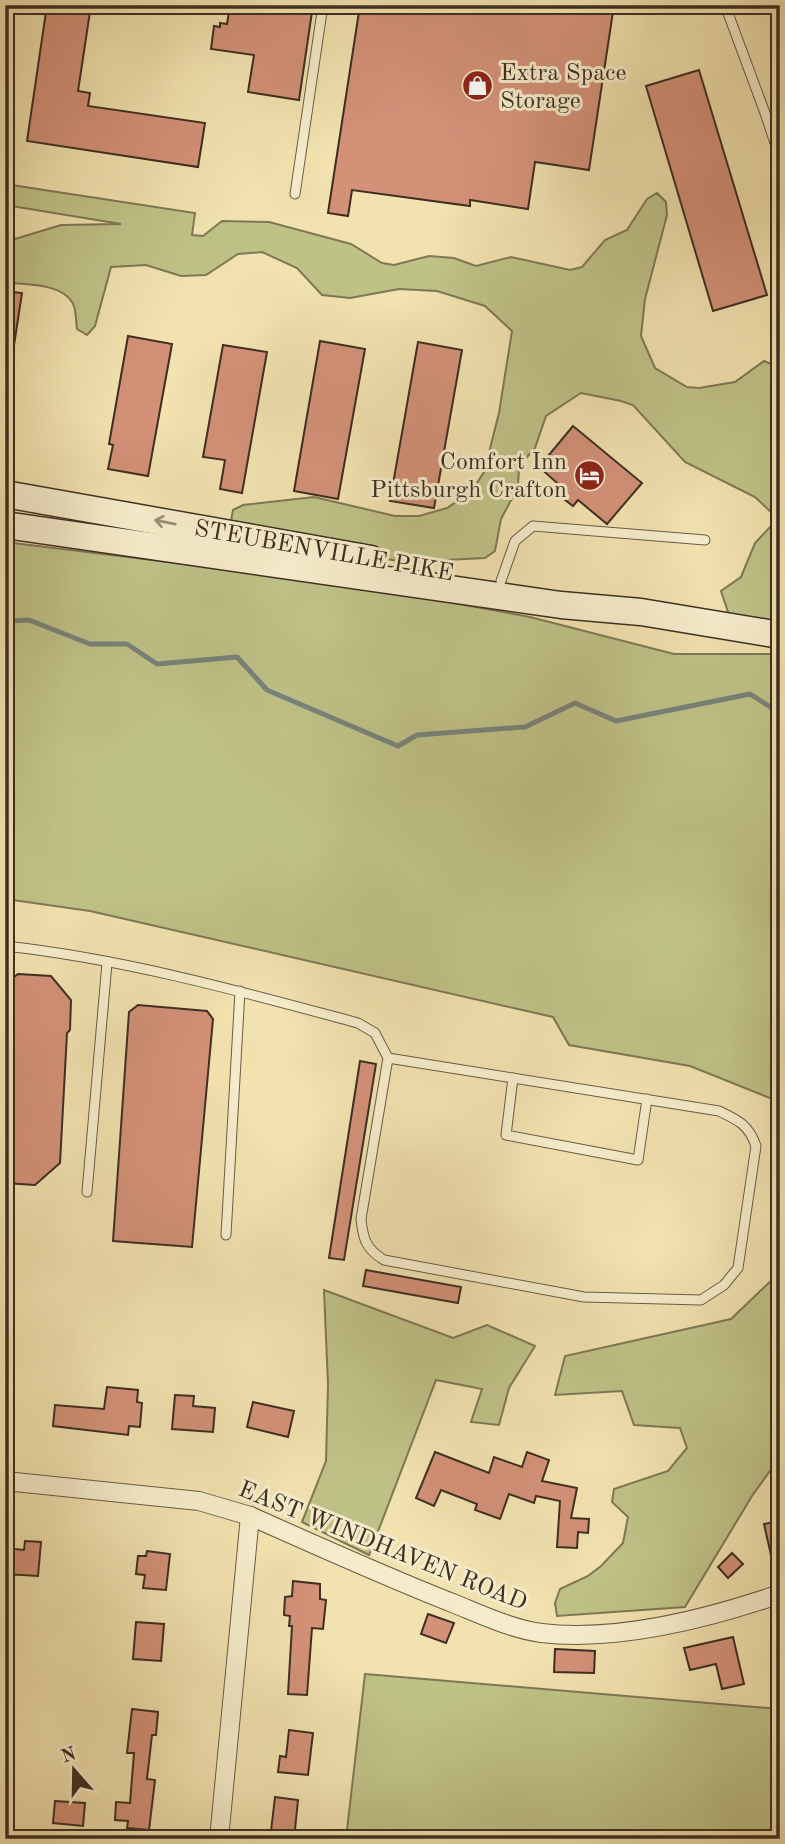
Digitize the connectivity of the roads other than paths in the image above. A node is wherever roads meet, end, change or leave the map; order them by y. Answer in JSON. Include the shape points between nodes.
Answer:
{"nodes":[{"id":1,"x":323,"y":5,"type":"edge"},
{"id":2,"x":725,"y":5,"type":"edge"},
{"id":3,"x":780,"y":158,"type":"edge"},
{"id":4,"x":295,"y":194,"type":"dead end"},
{"id":5,"x":5,"y":494,"type":"edge"},
{"id":6,"x":5,"y":525,"type":"edge"},
{"id":7,"x":705,"y":540,"type":"dead end"},
{"id":8,"x":501,"y":581,"type":"junction"},
{"id":9,"x":641,"y":612,"type":"junction"},
{"id":10,"x":780,"y":635,"type":"edge"},
{"id":11,"x":5,"y":946,"type":"edge"},
{"id":12,"x":107,"y":963,"type":"junction"},
{"id":13,"x":240,"y":991,"type":"junction"},
{"id":14,"x":388,"y":1058,"type":"junction"},
{"id":15,"x":513,"y":1078,"type":"junction"},
{"id":16,"x":647,"y":1099,"type":"junction"},
{"id":17,"x":87,"y":1192,"type":"dead end"},
{"id":18,"x":226,"y":1236,"type":"dead end"},
{"id":19,"x":5,"y":1481,"type":"edge"},
{"id":20,"x":250,"y":1516,"type":"junction"},
{"id":21,"x":780,"y":1594,"type":"edge"},
{"id":22,"x":219,"y":1839,"type":"edge"}],
"edges":[{"from":1,"to":4,"type":"lane"},
{"from":2,"to":3,"type":"lane"},
{"from":8,"to":5,"type":"main road","name":"STEUBENVILLE PIKE","one_way":true},
{"from":6,"to":9,"type":"main road","name":"STEUBENVILLE PIKE","via":[[561,605]]},
{"from":7,"to":8,"type":"lane","via":[[533,526],[515,541]]},
{"from":8,"to":9,"type":"main road","name":"STEUBENVILLE PIKE","via":[[564,591]]},
{"from":9,"to":10,"type":"main road","name":"STEUBENVILLE PIKE"},
{"from":11,"to":12,"type":"lane"},
{"from":12,"to":13,"type":"lane"},
{"from":12,"to":17,"type":"lane"},
{"from":13,"to":14,"type":"lane","via":[[358,1023],[375,1033]]},
{"from":13,"to":18,"type":"lane"},
{"from":14,"to":15,"type":"lane"},
{"from":14,"to":16,"type":"lane","via":[[361,1219],[370,1252],[384,1260],[584,1297],[701,1300],[724,1285],[738,1268],[755,1146],[742,1121],[719,1111]]},
{"from":15,"to":16,"type":"lane"},
{"from":15,"to":16,"type":"lane","via":[[506,1135],[638,1160]]},
{"from":19,"to":20,"type":"street","name":"EAST WINDHAVEN ROAD","via":[[199,1501]]},
{"from":20,"to":21,"type":"street","name":"EAST WINDHAVEN ROAD","via":[[428,1593],[538,1632],[624,1631],[694,1619]]},
{"from":20,"to":22,"type":"street"}]}
